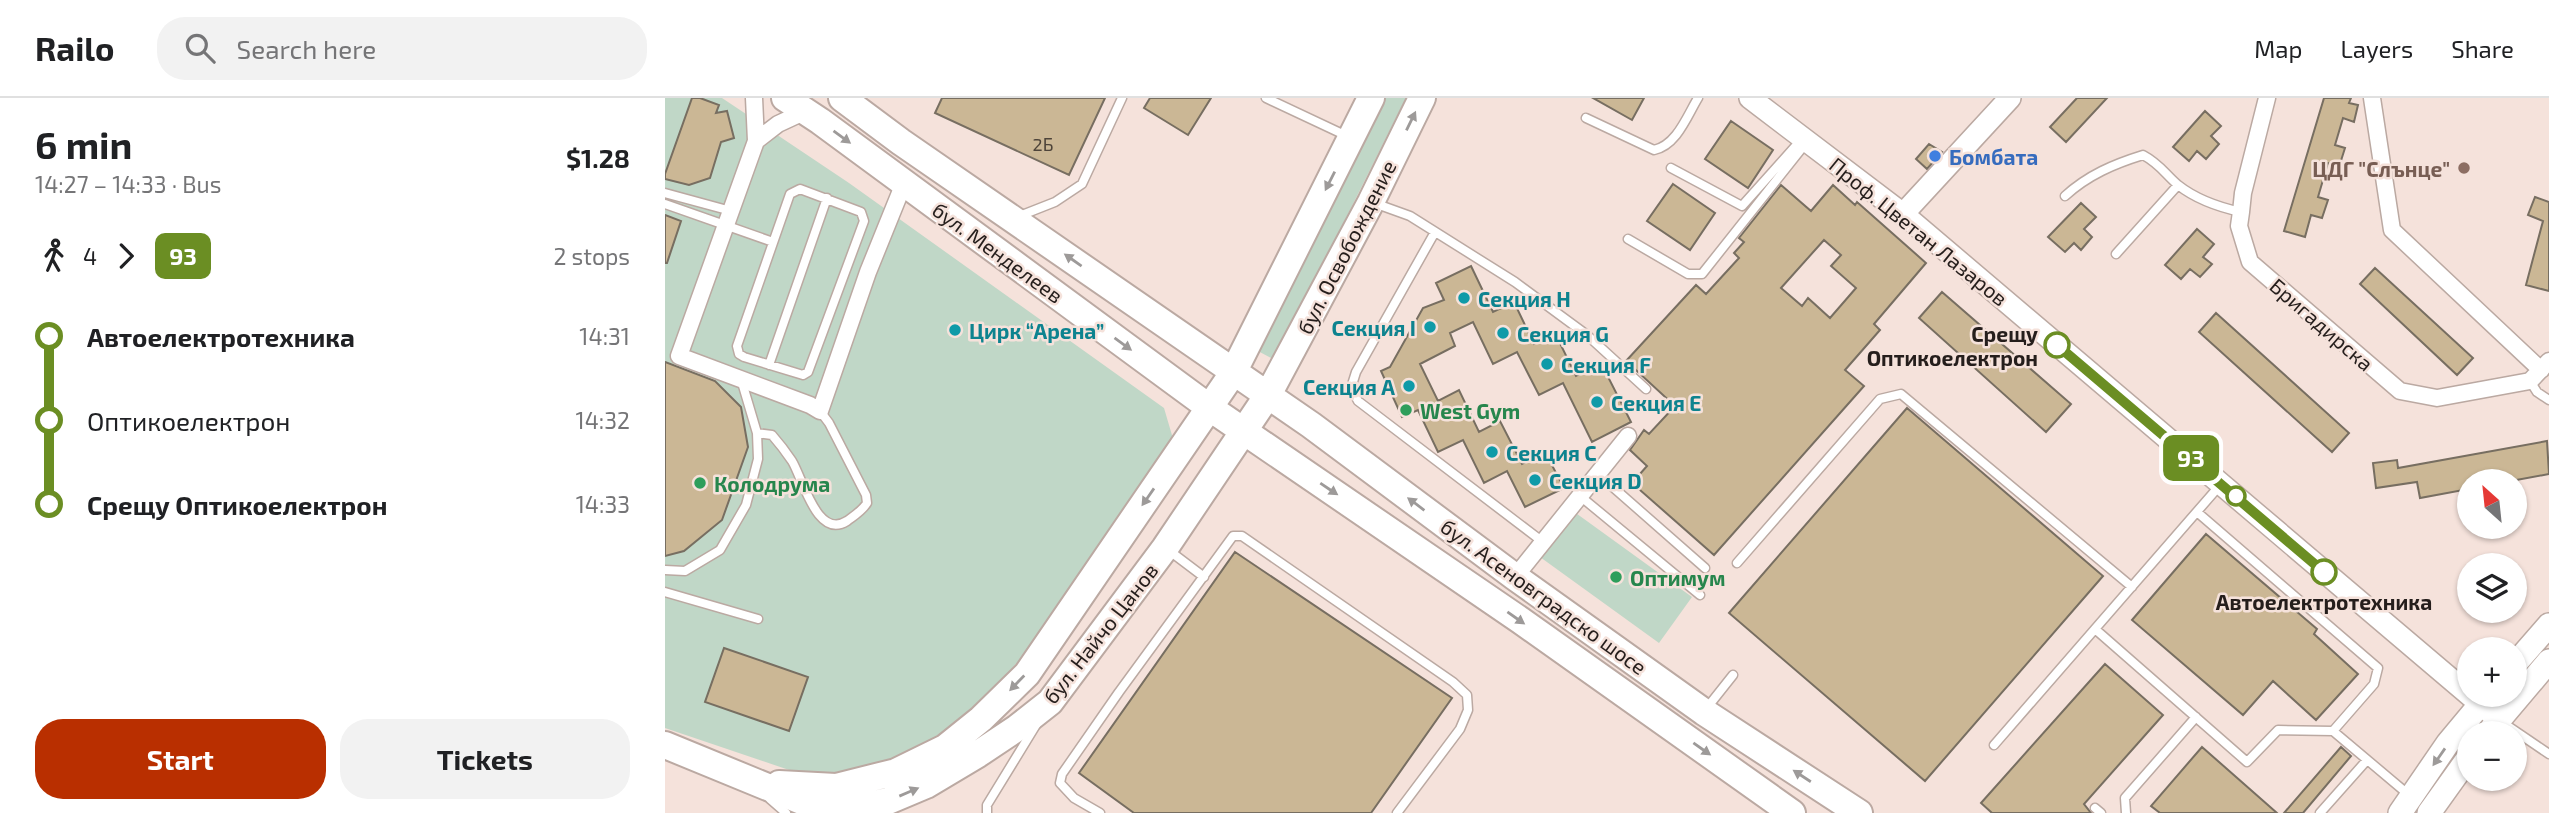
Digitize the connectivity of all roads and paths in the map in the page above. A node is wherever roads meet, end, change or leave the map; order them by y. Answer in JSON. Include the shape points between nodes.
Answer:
{"nodes":[{"id":1,"x":754,"y":98,"type":"edge"},
{"id":2,"x":842,"y":98,"type":"edge"},
{"id":3,"x":1122,"y":98,"type":"edge"},
{"id":4,"x":1266,"y":98,"type":"edge"},
{"id":5,"x":1371,"y":98,"type":"edge"},
{"id":6,"x":1422,"y":98,"type":"edge"},
{"id":7,"x":1698,"y":98,"type":"edge"},
{"id":8,"x":1750,"y":98,"type":"edge"},
{"id":9,"x":2010,"y":98,"type":"edge"},
{"id":10,"x":2267,"y":98,"type":"edge"},
{"id":11,"x":2372,"y":98,"type":"edge"},
{"id":12,"x":796,"y":105,"type":"edge"},
{"id":13,"x":1586,"y":118,"type":"dead end"},
{"id":14,"x":1351,"y":138,"type":"junction"},
{"id":15,"x":1806,"y":139,"type":"junction"},
{"id":16,"x":756,"y":141,"type":"junction"},
{"id":17,"x":1671,"y":168,"type":"dead end"},
{"id":18,"x":904,"y":183,"type":"junction"},
{"id":19,"x":2178,"y":185,"type":"junction"},
{"id":20,"x":665,"y":193,"type":"edge"},
{"id":21,"x":2065,"y":196,"type":"dead end"},
{"id":22,"x":827,"y":198,"type":"junction"},
{"id":23,"x":1371,"y":202,"type":"junction"},
{"id":24,"x":665,"y":204,"type":"edge"},
{"id":25,"x":2241,"y":212,"type":"junction"},
{"id":26,"x":1903,"y":214,"type":"junction"},
{"id":27,"x":1014,"y":218,"type":"junction"},
{"id":28,"x":728,"y":219,"type":"junction"},
{"id":29,"x":1435,"y":232,"type":"junction"},
{"id":30,"x":1628,"y":239,"type":"dead end"},
{"id":31,"x":773,"y":242,"type":"junction"},
{"id":32,"x":2116,"y":254,"type":"dead end"},
{"id":33,"x":672,"y":354,"type":"edge"},
{"id":34,"x":769,"y":365,"type":"junction"},
{"id":35,"x":2540,"y":371,"type":"edge"},
{"id":36,"x":1233,"y":373,"type":"junction"},
{"id":37,"x":741,"y":379,"type":"junction"},
{"id":38,"x":1646,"y":389,"type":"dead end"},
{"id":39,"x":1268,"y":396,"type":"junction"},
{"id":40,"x":2549,"y":400,"type":"edge"},
{"id":41,"x":1210,"y":408,"type":"junction"},
{"id":42,"x":820,"y":411,"type":"junction"},
{"id":43,"x":1244,"y":431,"type":"junction"},
{"id":44,"x":757,"y":433,"type":"junction"},
{"id":45,"x":1628,"y":436,"type":"dead end"},
{"id":46,"x":1598,"y":474,"type":"junction"},
{"id":47,"x":2221,"y":484,"type":"junction"},
{"id":48,"x":1580,"y":496,"type":"junction"},
{"id":49,"x":2197,"y":512,"type":"junction"},
{"id":50,"x":1543,"y":542,"type":"junction"},
{"id":51,"x":1165,"y":548,"type":"junction"},
{"id":52,"x":1737,"y":563,"type":"dead end"},
{"id":53,"x":1706,"y":568,"type":"dead end"},
{"id":54,"x":665,"y":570,"type":"edge"},
{"id":55,"x":1204,"y":577,"type":"junction"},
{"id":56,"x":1515,"y":577,"type":"junction"},
{"id":57,"x":2132,"y":587,"type":"junction"},
{"id":58,"x":665,"y":592,"type":"edge"},
{"id":59,"x":1700,"y":594,"type":"dead end"},
{"id":60,"x":758,"y":619,"type":"dead end"},
{"id":61,"x":2549,"y":625,"type":"edge"},
{"id":62,"x":2095,"y":629,"type":"junction"},
{"id":63,"x":2527,"y":650,"type":"edge"},
{"id":64,"x":2549,"y":661,"type":"edge"},
{"id":65,"x":1733,"y":676,"type":"dead end"},
{"id":66,"x":2457,"y":677,"type":"edge"},
{"id":67,"x":1050,"y":702,"type":"junction"},
{"id":68,"x":2477,"y":707,"type":"edge"},
{"id":69,"x":1705,"y":712,"type":"junction"},
{"id":70,"x":2196,"y":717,"type":"junction"},
{"id":71,"x":2498,"y":721,"type":"edge"},
{"id":72,"x":2333,"y":731,"type":"junction"},
{"id":73,"x":2527,"y":743,"type":"edge"},
{"id":74,"x":665,"y":745,"type":"edge"},
{"id":75,"x":1994,"y":745,"type":"dead end"},
{"id":76,"x":2549,"y":754,"type":"edge"},
{"id":77,"x":2367,"y":760,"type":"junction"},
{"id":78,"x":2457,"y":774,"type":"edge"},
{"id":79,"x":753,"y":783,"type":"junction"},
{"id":80,"x":1085,"y":805,"type":"junction"},
{"id":81,"x":2406,"y":805,"type":"edge"},
{"id":82,"x":987,"y":809,"type":"edge"},
{"id":83,"x":846,"y":812,"type":"edge"},
{"id":84,"x":786,"y":813,"type":"edge"},
{"id":85,"x":977,"y":813,"type":"edge"},
{"id":86,"x":1079,"y":813,"type":"edge"},
{"id":87,"x":1100,"y":813,"type":"edge"},
{"id":88,"x":1398,"y":813,"type":"edge"},
{"id":89,"x":1791,"y":813,"type":"edge"},
{"id":90,"x":1859,"y":813,"type":"edge"},
{"id":91,"x":2126,"y":813,"type":"edge"},
{"id":92,"x":2320,"y":813,"type":"edge"},
{"id":93,"x":2429,"y":813,"type":"edge"}],
"edges":[{"from":1,"to":16,"type":"street"},
{"from":2,"to":27,"type":"main road","name":"бул. Менделеев"},
{"from":3,"to":27,"type":"lane","via":[[1081,184],[1055,202]]},
{"from":4,"to":14,"type":"lane"},
{"from":5,"to":14,"type":"main road","name":"бул. Освобождение"},
{"from":23,"to":6,"type":"main road","name":"бул. Освобождение","one_way":true},
{"from":7,"to":13,"type":"lane","via":[[1672,142],[1654,150]]},
{"from":8,"to":15,"type":"street","name":"Проф. Цветан Лазаров"},
{"from":9,"to":26,"type":"street"},
{"from":10,"to":25,"type":"street","name":"Бригадирска"},
{"from":11,"to":35,"type":"street","via":[[2392,230]]},
{"from":12,"to":16,"type":"street"},
{"from":12,"to":18,"type":"main road","name":"бул. Менделеев","one_way":true},
{"from":14,"to":36,"type":"main road","name":"бул. Освобождение","one_way":true},
{"from":15,"to":17,"type":"lane","via":[[1742,206]]},
{"from":15,"to":26,"type":"street","name":"Проф. Цветан Лазаров"},
{"from":15,"to":30,"type":"lane","via":[[1702,274],[1688,274]]},
{"from":16,"to":28,"type":"street"},
{"from":18,"to":41,"type":"main road","name":"бул. Менделеев","one_way":true},
{"from":18,"to":42,"type":"street"},
{"from":19,"to":21,"type":"lane","via":[[2158,163],[2143,155],[2081,181]]},
{"from":19,"to":25,"type":"lane","via":[[2212,206]]},
{"from":19,"to":32,"type":"lane"},
{"from":20,"to":28,"type":"lane"},
{"from":22,"to":31,"type":"lane","via":[[800,189],[790,194]]},
{"from":22,"to":34,"type":"lane"},
{"from":22,"to":34,"type":"lane","via":[[862,212],[865,221],[808,372],[797,375]]},
{"from":23,"to":29,"type":"lane","via":[[1410,216]]},
{"from":23,"to":39,"type":"main road","name":"бул. Освобождение"},
{"from":24,"to":28,"type":"lane"},
{"from":25,"to":35,"type":"street","name":"Бригадирска","via":[[2239,226],[2250,262],[2400,391],[2437,398]]},
{"from":26,"to":47,"type":"street","name":"Проф. Цветан Лазаров"},
{"from":36,"to":27,"type":"main road","name":"бул. Менделеев","one_way":true},
{"from":28,"to":31,"type":"lane"},
{"from":28,"to":33,"type":"street"},
{"from":29,"to":38,"type":"lane","via":[[1587,335]]},
{"from":29,"to":50,"type":"lane","via":[[1351,388],[1358,401]]},
{"from":31,"to":34,"type":"lane","via":[[737,346],[744,357]]},
{"from":33,"to":37,"type":"street"},
{"from":35,"to":40,"type":"lane","via":[[2537,392]]},
{"from":36,"to":39,"type":"main road","name":"бул. Асеновградско шосе"},
{"from":36,"to":41,"type":"main road","name":"бул. Найчо Цанов"},
{"from":37,"to":42,"type":"street"},
{"from":37,"to":44,"type":"lane"},
{"from":39,"to":43,"type":"main road","name":"бул. Найчо Цанов"},
{"from":56,"to":39,"type":"main road","name":"бул. Асеновградско шосе","one_way":true},
{"from":41,"to":43,"type":"main road","name":"бул. Асеновградско шосе"},
{"from":41,"to":79,"type":"main road","name":"бул. Найчо Цанов","one_way":true,"via":[[1027,674],[981,719],[944,748],[896,772],[836,788]]},
{"from":42,"to":44,"type":"lane","via":[[866,495],[862,510],[841,524],[820,518],[792,461],[772,435]]},
{"from":43,"to":51,"type":"main road","name":"бул. Найчо Цанов"},
{"from":43,"to":89,"type":"main road","name":"бул. Асеновградско шосе","one_way":true},
{"from":44,"to":54,"type":"lane","via":[[758,459],[746,505],[720,550],[685,571]]},
{"from":45,"to":46,"type":"street"},
{"from":46,"to":48,"type":"street"},
{"from":46,"to":53,"type":"lane"},
{"from":47,"to":49,"type":"lane"},
{"from":47,"to":66,"type":"street","name":"Проф. Цветан Лазаров"},
{"from":48,"to":50,"type":"street"},
{"from":48,"to":59,"type":"lane"},
{"from":49,"to":57,"type":"lane"},
{"from":49,"to":72,"type":"lane","via":[[2378,668],[2374,684]]},
{"from":50,"to":56,"type":"street"},
{"from":51,"to":55,"type":"lane"},
{"from":51,"to":67,"type":"main road","name":"бул. Найчо Цанов"},
{"from":52,"to":57,"type":"lane","via":[[1881,399],[1901,394]]},
{"from":55,"to":80,"type":"lane","via":[[1062,774],[1060,783]]},
{"from":55,"to":88,"type":"lane","via":[[1233,536],[1242,536],[1467,695],[1468,710],[1460,729]]},
{"from":56,"to":69,"type":"main road","name":"бул. Асеновградско шосе"},
{"from":57,"to":62,"type":"lane"},
{"from":58,"to":60,"type":"lane"},
{"from":61,"to":63,"type":"main road"},
{"from":62,"to":70,"type":"lane"},
{"from":62,"to":75,"type":"lane"},
{"from":64,"to":71,"type":"main road"},
{"from":65,"to":69,"type":"lane"},
{"from":67,"to":82,"type":"lane"},
{"from":83,"to":67,"type":"main road","name":"бул. Найчо Цанов","one_way":true,"via":[[926,785],[1007,735]]},
{"from":68,"to":81,"type":"main road","one_way":true},
{"from":90,"to":69,"type":"main road","name":"бул. Асеновградско шосе","one_way":true},
{"from":70,"to":72,"type":"lane","via":[[2247,762],[2278,730]]},
{"from":70,"to":91,"type":"lane","via":[[2126,798]]},
{"from":72,"to":77,"type":"lane"},
{"from":73,"to":76,"type":"lane"},
{"from":74,"to":79,"type":"main road","name":"бул. Найчо Цанов"},
{"from":77,"to":81,"type":"lane"},
{"from":77,"to":92,"type":"lane"},
{"from":78,"to":93,"type":"main road"},
{"from":79,"to":83,"type":"main road","name":"бул. Найчо Цанов"},
{"from":79,"to":84,"type":"lane"},
{"from":80,"to":86,"type":"lane"},
{"from":80,"to":87,"type":"lane"},
{"from":82,"to":85,"type":"lane"}]}
